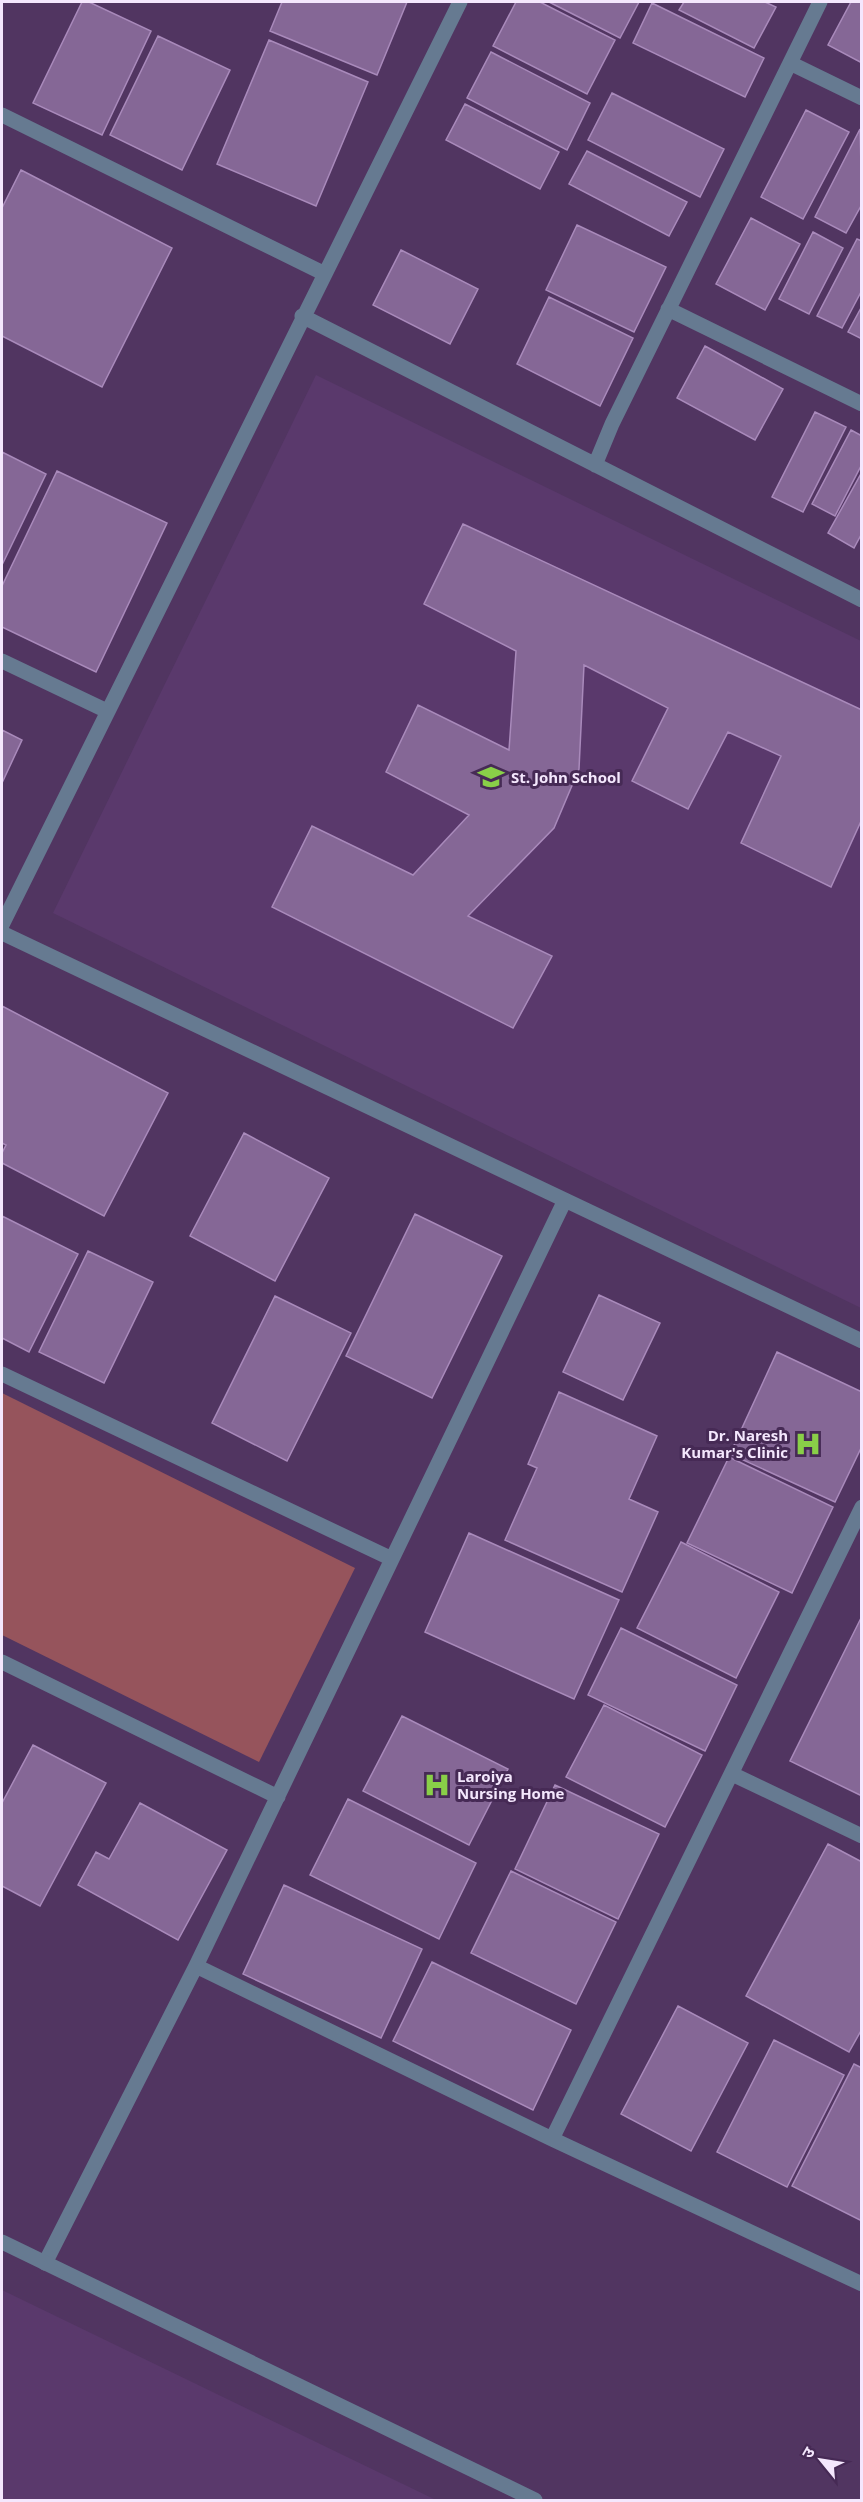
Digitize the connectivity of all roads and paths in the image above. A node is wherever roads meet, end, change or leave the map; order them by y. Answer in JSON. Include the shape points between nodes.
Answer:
{"nodes":[{"id":1,"x":460,"y":2,"type":"edge"},
{"id":2,"x":820,"y":2,"type":"edge"},
{"id":3,"x":790,"y":63,"type":"junction"},
{"id":4,"x":861,"y":98,"type":"edge"},
{"id":5,"x":2,"y":115,"type":"edge"},
{"id":6,"x":324,"y":273,"type":"junction"},
{"id":7,"x":668,"y":309,"type":"junction"},
{"id":8,"x":302,"y":316,"type":"junction"},
{"id":9,"x":861,"y":404,"type":"edge"},
{"id":10,"x":595,"y":465,"type":"junction"},
{"id":11,"x":861,"y":600,"type":"edge"},
{"id":12,"x":2,"y":661,"type":"edge"},
{"id":13,"x":107,"y":711,"type":"junction"},
{"id":14,"x":2,"y":925,"type":"edge"},
{"id":15,"x":2,"y":933,"type":"edge"},
{"id":16,"x":565,"y":1200,"type":"junction"},
{"id":17,"x":861,"y":1341,"type":"edge"},
{"id":18,"x":2,"y":1374,"type":"edge"},
{"id":19,"x":861,"y":1507,"type":"edge"},
{"id":20,"x":392,"y":1559,"type":"junction"},
{"id":21,"x":2,"y":1662,"type":"edge"},
{"id":22,"x":732,"y":1774,"type":"junction"},
{"id":23,"x":278,"y":1797,"type":"junction"},
{"id":24,"x":861,"y":1836,"type":"edge"},
{"id":25,"x":195,"y":1966,"type":"junction"},
{"id":26,"x":552,"y":2139,"type":"junction"},
{"id":27,"x":2,"y":2242,"type":"edge"},
{"id":28,"x":45,"y":2263,"type":"junction"},
{"id":29,"x":861,"y":2284,"type":"edge"},
{"id":30,"x":535,"y":2500,"type":"edge"}],
"edges":[{"from":1,"to":6,"type":"street"},
{"from":2,"to":3,"type":"street"},
{"from":3,"to":4,"type":"street"},
{"from":3,"to":7,"type":"street"},
{"from":5,"to":6,"type":"street"},
{"from":6,"to":8,"type":"street"},
{"from":7,"to":9,"type":"street"},
{"from":7,"to":10,"type":"street"},
{"from":8,"to":10,"type":"street"},
{"from":8,"to":13,"type":"street"},
{"from":10,"to":11,"type":"street"},
{"from":12,"to":13,"type":"street"},
{"from":13,"to":14,"type":"street"},
{"from":15,"to":16,"type":"street"},
{"from":16,"to":17,"type":"street"},
{"from":16,"to":20,"type":"street"},
{"from":18,"to":20,"type":"street"},
{"from":19,"to":22,"type":"street"},
{"from":20,"to":23,"type":"street"},
{"from":21,"to":23,"type":"street"},
{"from":22,"to":24,"type":"street"},
{"from":22,"to":26,"type":"street"},
{"from":23,"to":25,"type":"street"},
{"from":25,"to":26,"type":"street"},
{"from":25,"to":28,"type":"street"},
{"from":26,"to":29,"type":"street"},
{"from":27,"to":28,"type":"street"},
{"from":28,"to":30,"type":"street"}]}
